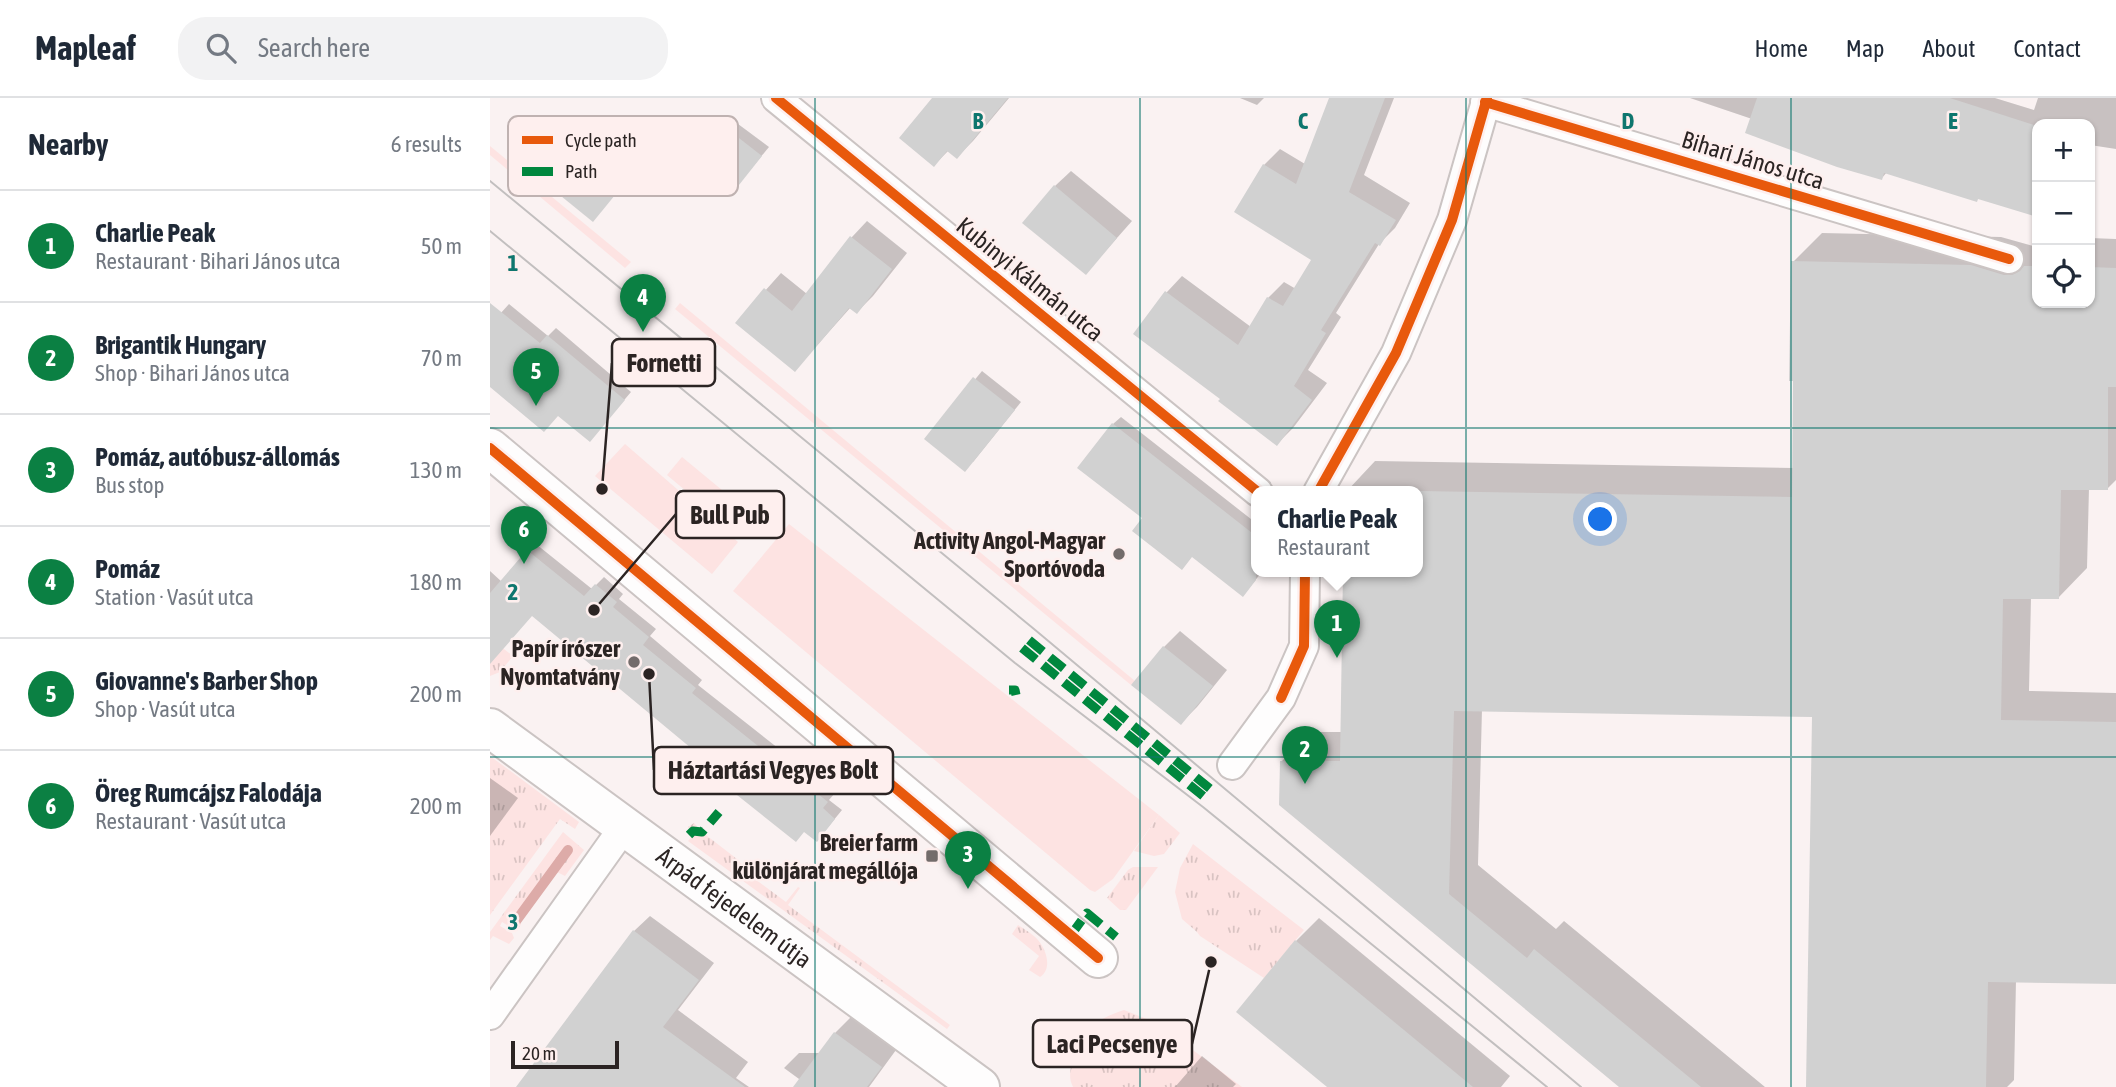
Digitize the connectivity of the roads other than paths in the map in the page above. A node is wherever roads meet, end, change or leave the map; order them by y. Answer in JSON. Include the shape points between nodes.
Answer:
{"nodes":[{"id":1,"x":776,"y":98,"type":"edge"},
{"id":2,"x":1486,"y":100,"type":"edge"},
{"id":3,"x":2009,"y":258,"type":"dead end"},
{"id":4,"x":490,"y":448,"type":"edge"},
{"id":5,"x":1251,"y":486,"type":"edge"},
{"id":6,"x":1321,"y":486,"type":"edge"},
{"id":7,"x":1305,"y":577,"type":"edge"},
{"id":8,"x":490,"y":728,"type":"edge"},
{"id":9,"x":1232,"y":765,"type":"dead end"},
{"id":10,"x":624,"y":827,"type":"junction"},
{"id":11,"x":1098,"y":958,"type":"dead end"},
{"id":12,"x":490,"y":1015,"type":"edge"},
{"id":13,"x":980,"y":1087,"type":"edge"}],
"edges":[{"from":1,"to":5,"type":"street","name":"Kubinyi Kálmán utca"},
{"from":2,"to":3,"type":"street","name":"Bihari János utca"},
{"from":2,"to":6,"type":"street","name":"Bihari János utca","via":[[1452,220],[1396,353]]},
{"from":4,"to":11,"type":"street"},
{"from":7,"to":9,"type":"street","via":[[1304,646],[1281,698]]},
{"from":8,"to":10,"type":"street","name":"Árpád fejedelem útja"},
{"from":10,"to":12,"type":"street"},
{"from":10,"to":13,"type":"street","name":"Árpád fejedelem útja"}]}
